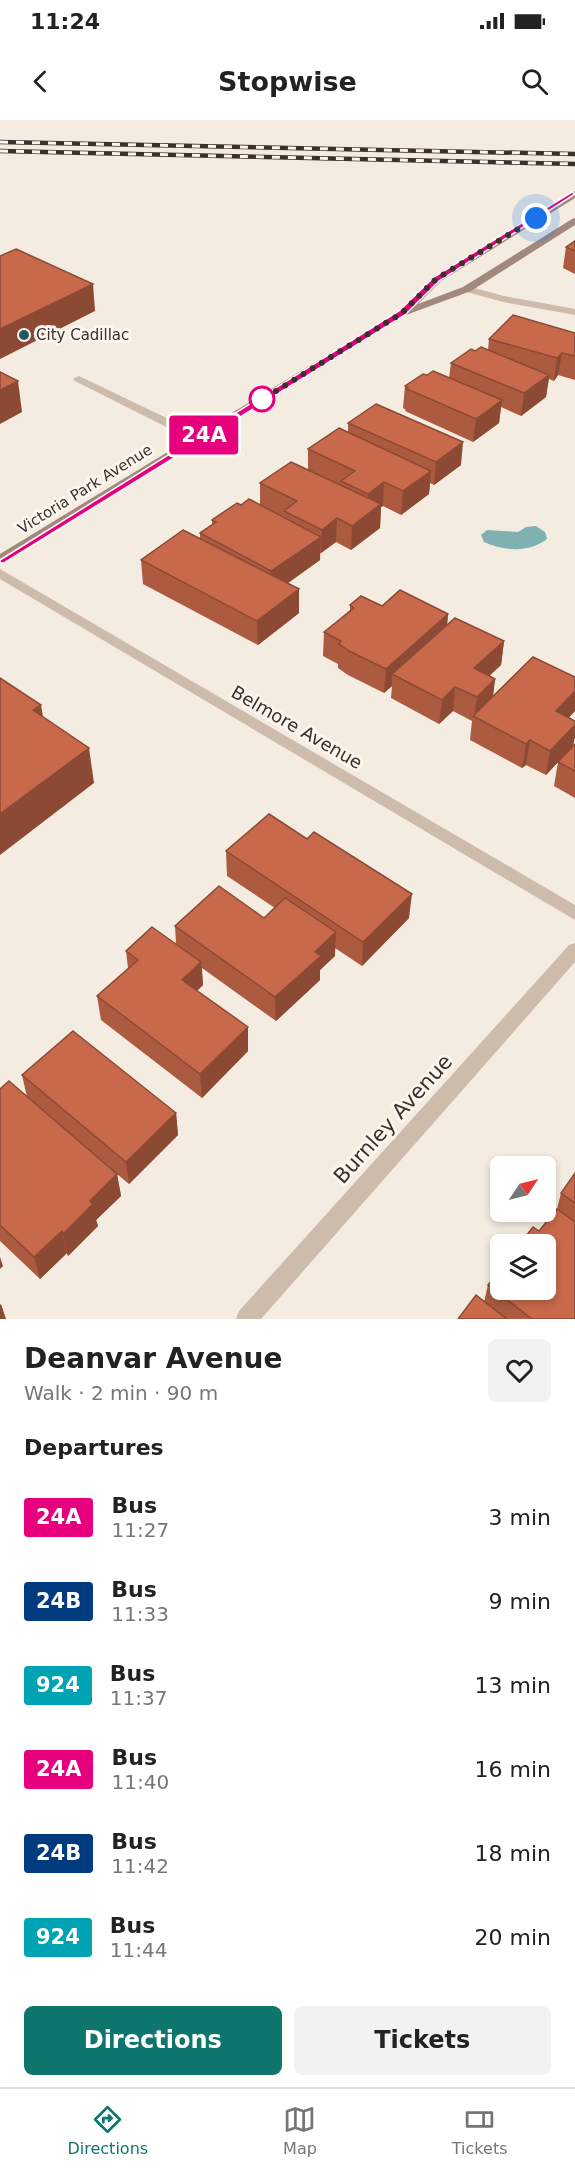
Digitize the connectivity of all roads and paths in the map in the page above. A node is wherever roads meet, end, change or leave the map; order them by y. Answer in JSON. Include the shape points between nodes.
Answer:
{"nodes":[{"id":1,"x":575,"y":194,"type":"edge"},
{"id":2,"x":575,"y":221,"type":"edge"},
{"id":3,"x":467,"y":289,"type":"junction"},
{"id":4,"x":575,"y":312,"type":"edge"},
{"id":5,"x":402,"y":313,"type":"junction"},
{"id":6,"x":79,"y":379,"type":"dead end"},
{"id":7,"x":198,"y":438,"type":"junction"},
{"id":8,"x":0,"y":560,"type":"edge"},
{"id":9,"x":0,"y":573,"type":"edge"},
{"id":10,"x":575,"y":913,"type":"edge"},
{"id":11,"x":575,"y":951,"type":"edge"},
{"id":12,"x":247,"y":1319,"type":"edge"}],
"edges":[{"from":1,"to":5,"type":"main road","name":"Victoria Park Avenue","via":[[436,279]]},
{"from":2,"to":3,"type":"main road","name":"Victoria Park Avenue"},
{"from":3,"to":4,"type":"street"},
{"from":3,"to":5,"type":"main road","name":"Victoria Park Avenue"},
{"from":5,"to":7,"type":"main road","name":"Victoria Park Avenue"},
{"from":6,"to":7,"type":"street"},
{"from":7,"to":8,"type":"main road","name":"Victoria Park Avenue"},
{"from":9,"to":10,"type":"street","name":"Belmore Avenue"},
{"from":11,"to":12,"type":"street","name":"Burnley Avenue"}]}
